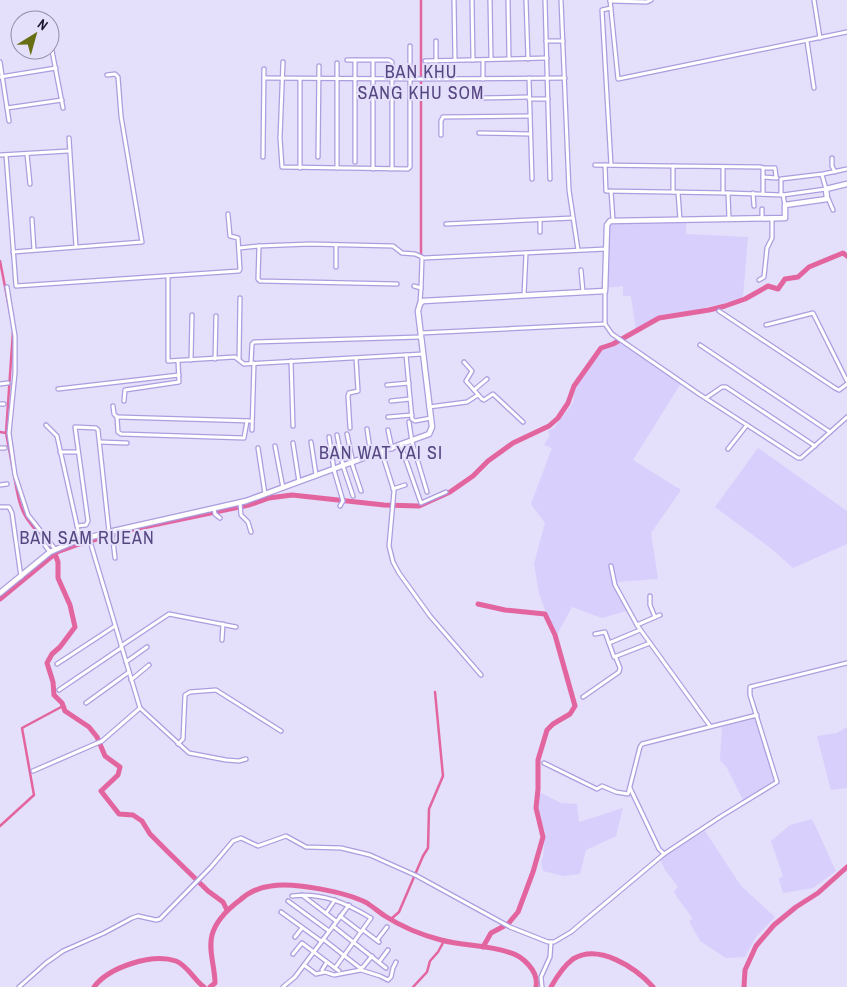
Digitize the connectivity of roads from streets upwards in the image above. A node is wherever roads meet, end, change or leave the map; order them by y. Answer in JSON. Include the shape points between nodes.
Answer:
{"nodes":[{"id":1,"x":454,"y":0,"type":"edge"},
{"id":2,"x":472,"y":0,"type":"edge"},
{"id":3,"x":490,"y":0,"type":"edge"},
{"id":4,"x":508,"y":0,"type":"edge"},
{"id":5,"x":526,"y":0,"type":"edge"},
{"id":6,"x":545,"y":0,"type":"edge"},
{"id":7,"x":561,"y":0,"type":"edge"},
{"id":8,"x":610,"y":0,"type":"edge"},
{"id":9,"x":621,"y":0,"type":"edge"},
{"id":10,"x":651,"y":0,"type":"edge"},
{"id":11,"x":814,"y":0,"type":"edge"},
{"id":12,"x":611,"y":8,"type":"junction"},
{"id":13,"x":847,"y":32,"type":"edge"},
{"id":14,"x":820,"y":38,"type":"junction"},
{"id":15,"x":436,"y":41,"type":"dead end"},
{"id":16,"x":546,"y":41,"type":"junction"},
{"id":17,"x":563,"y":41,"type":"junction"},
{"id":18,"x":807,"y":41,"type":"junction"},
{"id":19,"x":410,"y":46,"type":"dead end"},
{"id":20,"x":547,"y":58,"type":"junction"},
{"id":21,"x":491,"y":59,"type":"junction"},
{"id":22,"x":509,"y":59,"type":"junction"},
{"id":23,"x":528,"y":59,"type":"junction"},
{"id":24,"x":54,"y":60,"type":"edge"},
{"id":25,"x":347,"y":60,"type":"dead end"},
{"id":26,"x":355,"y":60,"type":"junction"},
{"id":27,"x":373,"y":60,"type":"junction"},
{"id":28,"x":454,"y":60,"type":"junction"},
{"id":29,"x":473,"y":60,"type":"junction"},
{"id":30,"x":483,"y":60,"type":"junction"},
{"id":31,"x":425,"y":61,"type":"dead end"},
{"id":32,"x":436,"y":61,"type":"junction"},
{"id":33,"x":0,"y":62,"type":"edge"},
{"id":34,"x":283,"y":62,"type":"dead end"},
{"id":35,"x":337,"y":63,"type":"dead end"},
{"id":36,"x":319,"y":66,"type":"dead end"},
{"id":37,"x":56,"y":68,"type":"junction"},
{"id":38,"x":264,"y":69,"type":"dead end"},
{"id":39,"x":107,"y":76,"type":"dead end"},
{"id":40,"x":1,"y":77,"type":"edge"},
{"id":41,"x":547,"y":77,"type":"junction"},
{"id":42,"x":264,"y":78,"type":"junction"},
{"id":43,"x":529,"y":78,"type":"junction"},
{"id":44,"x":565,"y":78,"type":"junction"},
{"id":45,"x":282,"y":79,"type":"junction"},
{"id":46,"x":300,"y":79,"type":"junction"},
{"id":47,"x":319,"y":79,"type":"junction"},
{"id":48,"x":337,"y":79,"type":"junction"},
{"id":49,"x":355,"y":79,"type":"junction"},
{"id":50,"x":373,"y":79,"type":"junction"},
{"id":51,"x":392,"y":79,"type":"junction"},
{"id":52,"x":410,"y":79,"type":"junction"},
{"id":53,"x":483,"y":79,"type":"junction"},
{"id":54,"x":814,"y":88,"type":"dead end"},
{"id":55,"x":480,"y":98,"type":"dead end"},
{"id":56,"x":529,"y":98,"type":"junction"},
{"id":57,"x":548,"y":99,"type":"junction"},
{"id":58,"x":62,"y":100,"type":"junction"},
{"id":59,"x":7,"y":108,"type":"junction"},
{"id":60,"x":63,"y":108,"type":"dead end"},
{"id":61,"x":530,"y":116,"type":"junction"},
{"id":62,"x":9,"y":122,"type":"dead end"},
{"id":63,"x":479,"y":133,"type":"dead end"},
{"id":64,"x":530,"y":134,"type":"junction"},
{"id":65,"x":441,"y":135,"type":"dead end"},
{"id":66,"x":69,"y":138,"type":"dead end"},
{"id":67,"x":68,"y":151,"type":"junction"},
{"id":68,"x":28,"y":154,"type":"junction"},
{"id":69,"x":0,"y":155,"type":"edge"},
{"id":70,"x":6,"y":155,"type":"junction"},
{"id":71,"x":263,"y":157,"type":"dead end"},
{"id":72,"x":318,"y":157,"type":"dead end"},
{"id":73,"x":832,"y":158,"type":"dead end"},
{"id":74,"x":355,"y":162,"type":"dead end"},
{"id":75,"x":595,"y":165,"type":"dead end"},
{"id":76,"x":605,"y":165,"type":"junction"},
{"id":77,"x":611,"y":165,"type":"junction"},
{"id":78,"x":673,"y":166,"type":"junction"},
{"id":79,"x":300,"y":168,"type":"junction"},
{"id":80,"x":337,"y":168,"type":"junction"},
{"id":81,"x":723,"y":168,"type":"junction"},
{"id":82,"x":762,"y":168,"type":"junction"},
{"id":83,"x":373,"y":169,"type":"junction"},
{"id":84,"x":392,"y":169,"type":"junction"},
{"id":85,"x":847,"y":169,"type":"edge"},
{"id":86,"x":835,"y":172,"type":"junction"},
{"id":87,"x":822,"y":174,"type":"junction"},
{"id":88,"x":762,"y":177,"type":"junction"},
{"id":89,"x":776,"y":177,"type":"junction"},
{"id":90,"x":532,"y":179,"type":"dead end"},
{"id":91,"x":550,"y":179,"type":"dead end"},
{"id":92,"x":780,"y":179,"type":"junction"},
{"id":93,"x":30,"y":184,"type":"dead end"},
{"id":94,"x":847,"y":184,"type":"edge"},
{"id":95,"x":826,"y":189,"type":"junction"},
{"id":96,"x":600,"y":191,"type":"dead end"},
{"id":97,"x":606,"y":191,"type":"junction"},
{"id":98,"x":611,"y":191,"type":"junction"},
{"id":99,"x":673,"y":192,"type":"junction"},
{"id":100,"x":678,"y":192,"type":"junction"},
{"id":101,"x":723,"y":192,"type":"junction"},
{"id":102,"x":728,"y":192,"type":"junction"},
{"id":103,"x":753,"y":193,"type":"junction"},
{"id":104,"x":762,"y":194,"type":"junction"},
{"id":105,"x":782,"y":194,"type":"junction"},
{"id":106,"x":828,"y":198,"type":"junction"},
{"id":107,"x":785,"y":205,"type":"junction"},
{"id":108,"x":754,"y":206,"type":"dead end"},
{"id":109,"x":762,"y":209,"type":"dead end"},
{"id":110,"x":833,"y":210,"type":"dead end"},
{"id":111,"x":228,"y":214,"type":"dead end"},
{"id":112,"x":573,"y":218,"type":"junction"},
{"id":113,"x":32,"y":219,"type":"dead end"},
{"id":114,"x":762,"y":219,"type":"junction"},
{"id":115,"x":772,"y":219,"type":"junction"},
{"id":116,"x":540,"y":220,"type":"junction"},
{"id":117,"x":614,"y":220,"type":"junction"},
{"id":118,"x":680,"y":220,"type":"junction"},
{"id":119,"x":729,"y":220,"type":"junction"},
{"id":120,"x":446,"y":224,"type":"dead end"},
{"id":121,"x":540,"y":232,"type":"dead end"},
{"id":122,"x":336,"y":245,"type":"junction"},
{"id":123,"x":259,"y":246,"type":"junction"},
{"id":124,"x":76,"y":247,"type":"junction"},
{"id":125,"x":239,"y":248,"type":"junction"},
{"id":126,"x":606,"y":249,"type":"junction"},
{"id":127,"x":34,"y":250,"type":"junction"},
{"id":128,"x":578,"y":250,"type":"junction"},
{"id":129,"x":13,"y":252,"type":"junction"},
{"id":130,"x":526,"y":253,"type":"junction"},
{"id":131,"x":422,"y":258,"type":"junction"},
{"id":132,"x":336,"y":267,"type":"dead end"},
{"id":133,"x":581,"y":270,"type":"dead end"},
{"id":134,"x":168,"y":276,"type":"junction"},
{"id":135,"x":759,"y":280,"type":"dead end"},
{"id":136,"x":398,"y":284,"type":"dead end"},
{"id":137,"x":414,"y":286,"type":"dead end"},
{"id":138,"x":7,"y":287,"type":"dead end"},
{"id":139,"x":421,"y":288,"type":"junction"},
{"id":140,"x":605,"y":291,"type":"junction"},
{"id":141,"x":583,"y":293,"type":"junction"},
{"id":142,"x":524,"y":296,"type":"junction"},
{"id":143,"x":240,"y":298,"type":"dead end"},
{"id":144,"x":420,"y":304,"type":"junction"},
{"id":145,"x":719,"y":311,"type":"dead end"},
{"id":146,"x":192,"y":315,"type":"dead end"},
{"id":147,"x":216,"y":316,"type":"dead end"},
{"id":148,"x":605,"y":324,"type":"junction"},
{"id":149,"x":766,"y":325,"type":"dead end"},
{"id":150,"x":421,"y":335,"type":"junction"},
{"id":151,"x":700,"y":345,"type":"dead end"},
{"id":152,"x":423,"y":354,"type":"junction"},
{"id":153,"x":406,"y":355,"type":"junction"},
{"id":154,"x":215,"y":358,"type":"junction"},
{"id":155,"x":356,"y":358,"type":"junction"},
{"id":156,"x":191,"y":360,"type":"junction"},
{"id":157,"x":239,"y":360,"type":"junction"},
{"id":158,"x":178,"y":361,"type":"junction"},
{"id":159,"x":291,"y":361,"type":"junction"},
{"id":160,"x":464,"y":362,"type":"dead end"},
{"id":161,"x":252,"y":364,"type":"junction"},
{"id":162,"x":179,"y":375,"type":"junction"},
{"id":163,"x":487,"y":380,"type":"dead end"},
{"id":164,"x":847,"y":382,"type":"edge"},
{"id":165,"x":8,"y":383,"type":"dead end"},
{"id":166,"x":409,"y":383,"type":"junction"},
{"id":167,"x":0,"y":384,"type":"edge"},
{"id":168,"x":388,"y":385,"type":"dead end"},
{"id":169,"x":58,"y":389,"type":"dead end"},
{"id":170,"x":474,"y":390,"type":"junction"},
{"id":171,"x":478,"y":394,"type":"junction"},
{"id":172,"x":706,"y":398,"type":"junction"},
{"id":173,"x":410,"y":399,"type":"junction"},
{"id":174,"x":124,"y":401,"type":"dead end"},
{"id":175,"x":391,"y":401,"type":"dead end"},
{"id":176,"x":113,"y":406,"type":"dead end"},
{"id":177,"x":429,"y":407,"type":"junction"},
{"id":178,"x":412,"y":416,"type":"junction"},
{"id":179,"x":117,"y":417,"type":"junction"},
{"id":180,"x":388,"y":417,"type":"dead end"},
{"id":181,"x":847,"y":417,"type":"edge"},
{"id":182,"x":431,"y":418,"type":"junction"},
{"id":183,"x":247,"y":421,"type":"junction"},
{"id":184,"x":252,"y":421,"type":"junction"},
{"id":185,"x":409,"y":422,"type":"dead end"},
{"id":186,"x":523,"y":422,"type":"dead end"},
{"id":187,"x":747,"y":425,"type":"junction"},
{"id":188,"x":46,"y":426,"type":"dead end"},
{"id":189,"x":293,"y":426,"type":"dead end"},
{"id":190,"x":350,"y":428,"type":"dead end"},
{"id":191,"x":367,"y":429,"type":"dead end"},
{"id":192,"x":252,"y":430,"type":"dead end"},
{"id":193,"x":388,"y":430,"type":"dead end"},
{"id":194,"x":830,"y":432,"type":"junction"},
{"id":195,"x":347,"y":434,"type":"dead end"},
{"id":196,"x":337,"y":435,"type":"dead end"},
{"id":197,"x":329,"y":437,"type":"dead end"},
{"id":198,"x":100,"y":442,"type":"junction"},
{"id":199,"x":311,"y":442,"type":"dead end"},
{"id":200,"x":412,"y":442,"type":"junction"},
{"id":201,"x":127,"y":443,"type":"dead end"},
{"id":202,"x":293,"y":443,"type":"dead end"},
{"id":203,"x":275,"y":446,"type":"dead end"},
{"id":204,"x":401,"y":446,"type":"junction"},
{"id":205,"x":815,"y":446,"type":"junction"},
{"id":206,"x":0,"y":448,"type":"edge"},
{"id":207,"x":5,"y":448,"type":"dead end"},
{"id":208,"x":258,"y":448,"type":"dead end"},
{"id":209,"x":392,"y":449,"type":"junction"},
{"id":210,"x":728,"y":449,"type":"dead end"},
{"id":211,"x":60,"y":452,"type":"junction"},
{"id":212,"x":78,"y":452,"type":"junction"},
{"id":213,"x":382,"y":453,"type":"junction"},
{"id":214,"x":371,"y":456,"type":"junction"},
{"id":215,"x":352,"y":463,"type":"junction"},
{"id":216,"x":343,"y":466,"type":"junction"},
{"id":217,"x":334,"y":470,"type":"junction"},
{"id":218,"x":316,"y":476,"type":"junction"},
{"id":219,"x":299,"y":482,"type":"junction"},
{"id":220,"x":7,"y":484,"type":"dead end"},
{"id":221,"x":0,"y":485,"type":"edge"},
{"id":222,"x":405,"y":485,"type":"dead end"},
{"id":223,"x":283,"y":488,"type":"junction"},
{"id":224,"x":393,"y":489,"type":"junction"},
{"id":225,"x":361,"y":491,"type":"dead end"},
{"id":226,"x":427,"y":492,"type":"dead end"},
{"id":227,"x":446,"y":492,"type":"dead end"},
{"id":228,"x":265,"y":494,"type":"junction"},
{"id":229,"x":353,"y":496,"type":"dead end"},
{"id":230,"x":241,"y":505,"type":"junction"},
{"id":231,"x":340,"y":506,"type":"dead end"},
{"id":232,"x":0,"y":508,"type":"edge"},
{"id":233,"x":214,"y":512,"type":"junction"},
{"id":234,"x":220,"y":518,"type":"dead end"},
{"id":235,"x":77,"y":526,"type":"junction"},
{"id":236,"x":251,"y":532,"type":"dead end"},
{"id":237,"x":111,"y":533,"type":"junction"},
{"id":238,"x":38,"y":536,"type":"dead end"},
{"id":239,"x":80,"y":540,"type":"junction"},
{"id":240,"x":89,"y":541,"type":"junction"},
{"id":241,"x":53,"y":550,"type":"junction"},
{"id":242,"x":115,"y":558,"type":"dead end"},
{"id":243,"x":611,"y":566,"type":"dead end"},
{"id":244,"x":21,"y":577,"type":"junction"},
{"id":245,"x":0,"y":593,"type":"edge"},
{"id":246,"x":650,"y":596,"type":"dead end"},
{"id":247,"x":660,"y":615,"type":"dead end"},
{"id":248,"x":655,"y":617,"type":"junction"},
{"id":249,"x":223,"y":624,"type":"junction"},
{"id":250,"x":637,"y":625,"type":"junction"},
{"id":251,"x":115,"y":626,"type":"junction"},
{"id":252,"x":236,"y":627,"type":"dead end"},
{"id":253,"x":640,"y":630,"type":"junction"},
{"id":254,"x":596,"y":634,"type":"dead end"},
{"id":255,"x":222,"y":640,"type":"dead end"},
{"id":256,"x":650,"y":643,"type":"junction"},
{"id":257,"x":609,"y":644,"type":"junction"},
{"id":258,"x":121,"y":647,"type":"junction"},
{"id":259,"x":147,"y":647,"type":"dead end"},
{"id":260,"x":616,"y":658,"type":"junction"},
{"id":261,"x":126,"y":662,"type":"junction"},
{"id":262,"x":847,"y":663,"type":"edge"},
{"id":263,"x":57,"y":664,"type":"dead end"},
{"id":264,"x":149,"y":666,"type":"dead end"},
{"id":265,"x":129,"y":672,"type":"junction"},
{"id":266,"x":481,"y":675,"type":"dead end"},
{"id":267,"x":131,"y":680,"type":"junction"},
{"id":268,"x":59,"y":690,"type":"dead end"},
{"id":269,"x":583,"y":697,"type":"dead end"},
{"id":270,"x":86,"y":703,"type":"dead end"},
{"id":271,"x":140,"y":708,"type":"junction"},
{"id":272,"x":757,"y":715,"type":"junction"},
{"id":273,"x":710,"y":726,"type":"junction"},
{"id":274,"x":281,"y":731,"type":"dead end"},
{"id":275,"x":178,"y":744,"type":"junction"},
{"id":276,"x":244,"y":760,"type":"dead end"},
{"id":277,"x":544,"y":763,"type":"dead end"},
{"id":278,"x":33,"y":771,"type":"dead end"},
{"id":279,"x":630,"y":788,"type":"junction"},
{"id":280,"x":664,"y":854,"type":"junction"},
{"id":281,"x":302,"y":895,"type":"junction"},
{"id":282,"x":292,"y":896,"type":"dead end"},
{"id":283,"x":335,"y":900,"type":"junction"},
{"id":284,"x":288,"y":901,"type":"dead end"},
{"id":285,"x":349,"y":905,"type":"junction"},
{"id":286,"x":281,"y":912,"type":"dead end"},
{"id":287,"x":326,"y":913,"type":"junction"},
{"id":288,"x":340,"y":916,"type":"junction"},
{"id":289,"x":336,"y":922,"type":"junction"},
{"id":290,"x":333,"y":926,"type":"junction"},
{"id":291,"x":387,"y":927,"type":"dead end"},
{"id":292,"x":302,"y":928,"type":"junction"},
{"id":293,"x":362,"y":931,"type":"junction"},
{"id":294,"x":329,"y":932,"type":"junction"},
{"id":295,"x":296,"y":937,"type":"dead end"},
{"id":296,"x":322,"y":940,"type":"junction"},
{"id":297,"x":354,"y":942,"type":"junction"},
{"id":298,"x":551,"y":942,"type":"junction"},
{"id":299,"x":388,"y":950,"type":"dead end"},
{"id":300,"x":313,"y":952,"type":"junction"},
{"id":301,"x":292,"y":954,"type":"dead end"},
{"id":302,"x":344,"y":955,"type":"junction"},
{"id":303,"x":372,"y":956,"type":"junction"},
{"id":304,"x":327,"y":962,"type":"junction"},
{"id":305,"x":379,"y":962,"type":"junction"},
{"id":306,"x":396,"y":962,"type":"dead end"},
{"id":307,"x":304,"y":965,"type":"junction"},
{"id":308,"x":335,"y":968,"type":"junction"},
{"id":309,"x":322,"y":970,"type":"dead end"},
{"id":310,"x":339,"y":971,"type":"dead end"},
{"id":311,"x":379,"y":974,"type":"dead end"},
{"id":312,"x":19,"y":987,"type":"edge"},
{"id":313,"x":283,"y":987,"type":"edge"},
{"id":314,"x":542,"y":987,"type":"edge"}],
"edges":[{"from":1,"to":28,"type":"street"},
{"from":2,"to":29,"type":"street"},
{"from":3,"to":21,"type":"street"},
{"from":4,"to":22,"type":"street"},
{"from":5,"to":23,"type":"street"},
{"from":6,"to":16,"type":"street"},
{"from":7,"to":17,"type":"street"},
{"from":8,"to":9,"type":"street"},
{"from":8,"to":12,"type":"street"},
{"from":9,"to":10,"type":"street"},
{"from":11,"to":14,"type":"street"},
{"from":12,"to":18,"type":"street","via":[[618,79]]},
{"from":12,"to":77,"type":"street","via":[[602,10]]},
{"from":13,"to":14,"type":"street"},
{"from":14,"to":18,"type":"street"},
{"from":15,"to":32,"type":"street"},
{"from":16,"to":17,"type":"street"},
{"from":16,"to":20,"type":"street"},
{"from":17,"to":44,"type":"street"},
{"from":18,"to":54,"type":"street"},
{"from":19,"to":52,"type":"street"},
{"from":20,"to":23,"type":"street"},
{"from":20,"to":41,"type":"street"},
{"from":21,"to":22,"type":"street"},
{"from":21,"to":30,"type":"street"},
{"from":22,"to":23,"type":"street"},
{"from":24,"to":37,"type":"street"},
{"from":25,"to":26,"type":"street"},
{"from":26,"to":27,"type":"street"},
{"from":26,"to":49,"type":"street"},
{"from":27,"to":50,"type":"street"},
{"from":27,"to":51,"type":"street","via":[[391,61]]},
{"from":28,"to":29,"type":"street"},
{"from":28,"to":32,"type":"street"},
{"from":29,"to":30,"type":"street"},
{"from":30,"to":53,"type":"street"},
{"from":31,"to":32,"type":"street"},
{"from":33,"to":40,"type":"street"},
{"from":34,"to":45,"type":"street"},
{"from":35,"to":48,"type":"street"},
{"from":36,"to":47,"type":"street"},
{"from":37,"to":40,"type":"street"},
{"from":37,"to":58,"type":"street"},
{"from":38,"to":42,"type":"street"},
{"from":39,"to":124,"type":"street","via":[[115,74],[118,77],[121,116],[143,240]]},
{"from":40,"to":59,"type":"street"},
{"from":41,"to":43,"type":"street"},
{"from":41,"to":44,"type":"street"},
{"from":41,"to":57,"type":"street"},
{"from":42,"to":45,"type":"street"},
{"from":42,"to":71,"type":"street"},
{"from":43,"to":53,"type":"street"},
{"from":43,"to":56,"type":"street"},
{"from":44,"to":112,"type":"street"},
{"from":45,"to":46,"type":"street"},
{"from":45,"to":79,"type":"street","via":[[280,164],[283,168]]},
{"from":46,"to":47,"type":"street"},
{"from":46,"to":79,"type":"street"},
{"from":47,"to":48,"type":"street"},
{"from":47,"to":72,"type":"street"},
{"from":48,"to":49,"type":"street"},
{"from":48,"to":80,"type":"street"},
{"from":49,"to":50,"type":"street"},
{"from":49,"to":74,"type":"street"},
{"from":50,"to":51,"type":"street"},
{"from":50,"to":83,"type":"street"},
{"from":51,"to":52,"type":"street"},
{"from":51,"to":84,"type":"street"},
{"from":52,"to":53,"type":"street"},
{"from":52,"to":84,"type":"street","via":[[410,168]]},
{"from":55,"to":56,"type":"street"},
{"from":56,"to":57,"type":"street"},
{"from":56,"to":61,"type":"street"},
{"from":57,"to":91,"type":"street"},
{"from":58,"to":59,"type":"street"},
{"from":58,"to":60,"type":"street"},
{"from":59,"to":62,"type":"street"},
{"from":61,"to":64,"type":"street"},
{"from":61,"to":65,"type":"street","via":[[443,117]]},
{"from":63,"to":64,"type":"street"},
{"from":64,"to":90,"type":"street"},
{"from":66,"to":67,"type":"street"},
{"from":67,"to":68,"type":"street"},
{"from":67,"to":124,"type":"street"},
{"from":68,"to":70,"type":"street"},
{"from":68,"to":93,"type":"street"},
{"from":69,"to":70,"type":"street"},
{"from":70,"to":129,"type":"street"},
{"from":73,"to":86,"type":"street"},
{"from":75,"to":76,"type":"street"},
{"from":76,"to":77,"type":"street"},
{"from":76,"to":97,"type":"street"},
{"from":77,"to":78,"type":"street"},
{"from":78,"to":81,"type":"street"},
{"from":78,"to":99,"type":"street"},
{"from":79,"to":80,"type":"street"},
{"from":80,"to":83,"type":"street"},
{"from":81,"to":82,"type":"street"},
{"from":81,"to":101,"type":"street"},
{"from":82,"to":88,"type":"street"},
{"from":82,"to":89,"type":"street","via":[[775,168]]},
{"from":83,"to":84,"type":"street"},
{"from":85,"to":86,"type":"street"},
{"from":86,"to":87,"type":"street"},
{"from":87,"to":92,"type":"street"},
{"from":87,"to":95,"type":"street"},
{"from":88,"to":89,"type":"street"},
{"from":88,"to":104,"type":"street"},
{"from":89,"to":92,"type":"street"},
{"from":92,"to":105,"type":"street"},
{"from":94,"to":95,"type":"street"},
{"from":95,"to":105,"type":"street"},
{"from":95,"to":106,"type":"street"},
{"from":96,"to":97,"type":"street"},
{"from":97,"to":98,"type":"street"},
{"from":98,"to":99,"type":"street"},
{"from":98,"to":117,"type":"street"},
{"from":99,"to":100,"type":"street"},
{"from":100,"to":101,"type":"street"},
{"from":100,"to":118,"type":"street"},
{"from":101,"to":102,"type":"street"},
{"from":102,"to":103,"type":"street"},
{"from":102,"to":119,"type":"street"},
{"from":103,"to":104,"type":"street"},
{"from":103,"to":108,"type":"street"},
{"from":104,"to":105,"type":"street"},
{"from":105,"to":107,"type":"street"},
{"from":106,"to":107,"type":"street"},
{"from":106,"to":110,"type":"street"},
{"from":107,"to":115,"type":"street","via":[[785,218]]},
{"from":109,"to":114,"type":"street"},
{"from":111,"to":125,"type":"street","via":[[229,235],[238,237]]},
{"from":112,"to":116,"type":"street"},
{"from":112,"to":128,"type":"street"},
{"from":113,"to":127,"type":"street"},
{"from":114,"to":115,"type":"street"},
{"from":114,"to":119,"type":"street"},
{"from":115,"to":135,"type":"street","via":[[766,272]]},
{"from":116,"to":120,"type":"street"},
{"from":116,"to":121,"type":"street"},
{"from":117,"to":118,"type":"street"},
{"from":117,"to":126,"type":"street","via":[[607,225]]},
{"from":118,"to":119,"type":"street"},
{"from":122,"to":123,"type":"street"},
{"from":122,"to":131,"type":"street","via":[[393,246],[402,253]]},
{"from":122,"to":132,"type":"street"},
{"from":123,"to":125,"type":"street"},
{"from":123,"to":136,"type":"street","via":[[260,281]]},
{"from":124,"to":127,"type":"street"},
{"from":125,"to":134,"type":"street","via":[[239,271]]},
{"from":126,"to":128,"type":"street"},
{"from":126,"to":140,"type":"street"},
{"from":127,"to":129,"type":"street"},
{"from":128,"to":130,"type":"street"},
{"from":129,"to":134,"type":"street","via":[[16,286]]},
{"from":130,"to":131,"type":"street"},
{"from":130,"to":142,"type":"street"},
{"from":131,"to":139,"type":"street"},
{"from":133,"to":141,"type":"street"},
{"from":134,"to":158,"type":"street","via":[[168,361]]},
{"from":137,"to":139,"type":"street"},
{"from":138,"to":241,"type":"street","via":[[15,336],[9,434],[15,475],[25,510]]},
{"from":139,"to":144,"type":"street"},
{"from":140,"to":141,"type":"street"},
{"from":140,"to":148,"type":"street"},
{"from":141,"to":142,"type":"street"},
{"from":142,"to":144,"type":"street","via":[[423,301]]},
{"from":143,"to":157,"type":"street"},
{"from":144,"to":150,"type":"street"},
{"from":145,"to":164,"type":"street","via":[[835,388],[839,390]]},
{"from":146,"to":156,"type":"street"},
{"from":147,"to":154,"type":"street"},
{"from":148,"to":150,"type":"street"},
{"from":148,"to":172,"type":"street","via":[[618,339]]},
{"from":149,"to":164,"type":"street","via":[[813,313]]},
{"from":150,"to":152,"type":"street"},
{"from":150,"to":161,"type":"street","via":[[253,343]]},
{"from":151,"to":194,"type":"street"},
{"from":152,"to":153,"type":"street"},
{"from":152,"to":177,"type":"street"},
{"from":153,"to":155,"type":"street"},
{"from":153,"to":166,"type":"street"},
{"from":154,"to":156,"type":"street"},
{"from":154,"to":157,"type":"street","via":[[235,357]]},
{"from":155,"to":159,"type":"street"},
{"from":155,"to":190,"type":"street","via":[[358,390],[348,396]]},
{"from":156,"to":158,"type":"street"},
{"from":157,"to":161,"type":"street"},
{"from":158,"to":162,"type":"street"},
{"from":159,"to":161,"type":"street"},
{"from":159,"to":189,"type":"street"},
{"from":160,"to":170,"type":"street","via":[[472,372],[466,380]]},
{"from":161,"to":184,"type":"street"},
{"from":162,"to":169,"type":"street"},
{"from":162,"to":174,"type":"street","via":[[179,382],[125,390]]},
{"from":163,"to":170,"type":"street"},
{"from":165,"to":167,"type":"street"},
{"from":166,"to":168,"type":"street"},
{"from":166,"to":173,"type":"street"},
{"from":170,"to":171,"type":"street"},
{"from":171,"to":177,"type":"street","via":[[467,402]]},
{"from":171,"to":186,"type":"street","via":[[484,400],[493,394]]},
{"from":172,"to":187,"type":"street"},
{"from":172,"to":205,"type":"street","via":[[726,387]]},
{"from":173,"to":175,"type":"street"},
{"from":173,"to":178,"type":"street"},
{"from":176,"to":179,"type":"street"},
{"from":177,"to":182,"type":"street"},
{"from":178,"to":180,"type":"street"},
{"from":178,"to":182,"type":"street","via":[[414,421]]},
{"from":179,"to":183,"type":"street"},
{"from":179,"to":183,"type":"street","via":[[121,434],[177,436],[244,438]]},
{"from":181,"to":194,"type":"street"},
{"from":182,"to":200,"type":"street","via":[[431,433]]},
{"from":183,"to":184,"type":"street"},
{"from":184,"to":192,"type":"street"},
{"from":185,"to":200,"type":"street"},
{"from":187,"to":205,"type":"street","via":[[798,458]]},
{"from":187,"to":210,"type":"street"},
{"from":188,"to":211,"type":"street","via":[[56,434]]},
{"from":191,"to":214,"type":"street"},
{"from":193,"to":209,"type":"street"},
{"from":194,"to":205,"type":"street"},
{"from":195,"to":215,"type":"street"},
{"from":196,"to":216,"type":"street"},
{"from":197,"to":217,"type":"street"},
{"from":198,"to":201,"type":"street"},
{"from":198,"to":212,"type":"street","via":[[98,428],[75,427]]},
{"from":198,"to":237,"type":"street"},
{"from":199,"to":218,"type":"street"},
{"from":200,"to":204,"type":"street"},
{"from":200,"to":226,"type":"street"},
{"from":202,"to":219,"type":"street"},
{"from":203,"to":223,"type":"street"},
{"from":204,"to":209,"type":"street"},
{"from":204,"to":227,"type":"street","via":[[421,503]]},
{"from":206,"to":207,"type":"street"},
{"from":208,"to":228,"type":"street"},
{"from":209,"to":213,"type":"street"},
{"from":211,"to":212,"type":"street"},
{"from":211,"to":235,"type":"street"},
{"from":212,"to":235,"type":"street","via":[[88,521]]},
{"from":213,"to":214,"type":"street"},
{"from":213,"to":224,"type":"street"},
{"from":214,"to":215,"type":"street"},
{"from":215,"to":216,"type":"street"},
{"from":215,"to":225,"type":"street"},
{"from":216,"to":217,"type":"street"},
{"from":216,"to":229,"type":"street"},
{"from":217,"to":218,"type":"street"},
{"from":217,"to":231,"type":"street","via":[[343,500]]},
{"from":218,"to":219,"type":"street"},
{"from":219,"to":223,"type":"street"},
{"from":220,"to":221,"type":"street"},
{"from":222,"to":224,"type":"street"},
{"from":223,"to":228,"type":"street"},
{"from":224,"to":266,"type":"street","via":[[389,546],[395,566],[430,616]]},
{"from":228,"to":230,"type":"street"},
{"from":230,"to":233,"type":"street"},
{"from":230,"to":236,"type":"street","via":[[241,515]]},
{"from":232,"to":244,"type":"street","via":[[9,507],[12,513]]},
{"from":233,"to":234,"type":"street"},
{"from":233,"to":237,"type":"street"},
{"from":235,"to":239,"type":"street"},
{"from":237,"to":240,"type":"street"},
{"from":237,"to":242,"type":"street"},
{"from":238,"to":241,"type":"street"},
{"from":239,"to":240,"type":"street"},
{"from":239,"to":241,"type":"street"},
{"from":240,"to":251,"type":"street"},
{"from":241,"to":244,"type":"street"},
{"from":243,"to":250,"type":"street","via":[[614,585]]},
{"from":244,"to":245,"type":"street"},
{"from":246,"to":248,"type":"street"},
{"from":247,"to":248,"type":"street"},
{"from":248,"to":250,"type":"street"},
{"from":249,"to":252,"type":"street"},
{"from":249,"to":255,"type":"street"},
{"from":249,"to":258,"type":"street","via":[[169,614]]},
{"from":250,"to":253,"type":"street"},
{"from":251,"to":258,"type":"street"},
{"from":251,"to":263,"type":"street"},
{"from":253,"to":256,"type":"street"},
{"from":253,"to":257,"type":"street"},
{"from":254,"to":257,"type":"street","via":[[604,632]]},
{"from":256,"to":260,"type":"street"},
{"from":256,"to":273,"type":"street"},
{"from":257,"to":260,"type":"street"},
{"from":258,"to":261,"type":"street"},
{"from":258,"to":268,"type":"street"},
{"from":259,"to":261,"type":"street"},
{"from":260,"to":269,"type":"street","via":[[619,672]]},
{"from":261,"to":265,"type":"street"},
{"from":262,"to":272,"type":"street","via":[[751,686],[750,695]]},
{"from":264,"to":267,"type":"street"},
{"from":265,"to":267,"type":"street"},
{"from":265,"to":270,"type":"street"},
{"from":267,"to":271,"type":"street"},
{"from":271,"to":275,"type":"street"},
{"from":271,"to":278,"type":"street","via":[[97,744]]},
{"from":272,"to":273,"type":"street"},
{"from":272,"to":280,"type":"street","via":[[777,782]]},
{"from":273,"to":279,"type":"street","via":[[642,744]]},
{"from":274,"to":275,"type":"street","via":[[216,690],[190,692],[185,695],[182,739]]},
{"from":275,"to":276,"type":"street","via":[[192,755]]},
{"from":277,"to":279,"type":"street","via":[[597,789],[602,786],[628,794]]},
{"from":279,"to":280,"type":"street"},
{"from":280,"to":298,"type":"street","via":[[571,932]]},
{"from":281,"to":282,"type":"street"},
{"from":281,"to":283,"type":"street","via":[[314,894]]},
{"from":281,"to":287,"type":"street"},
{"from":283,"to":285,"type":"street"},
{"from":283,"to":287,"type":"street"},
{"from":284,"to":294,"type":"street"},
{"from":285,"to":288,"type":"street"},
{"from":285,"to":293,"type":"street","via":[[371,918]]},
{"from":286,"to":292,"type":"street"},
{"from":287,"to":289,"type":"street"},
{"from":288,"to":289,"type":"street"},
{"from":288,"to":293,"type":"street"},
{"from":289,"to":290,"type":"street"},
{"from":290,"to":294,"type":"street"},
{"from":290,"to":297,"type":"street"},
{"from":291,"to":293,"type":"street","via":[[378,941]]},
{"from":292,"to":295,"type":"street"},
{"from":292,"to":296,"type":"street"},
{"from":293,"to":297,"type":"street"},
{"from":294,"to":296,"type":"street"},
{"from":296,"to":300,"type":"street"},
{"from":296,"to":302,"type":"street"},
{"from":297,"to":302,"type":"street"},
{"from":297,"to":303,"type":"street"},
{"from":298,"to":312,"type":"street","via":[[503,923],[415,875],[370,855],[341,848],[306,847],[283,836],[258,846],[241,838],[233,841],[164,915],[156,920],[132,918],[63,951]]},
{"from":298,"to":314,"type":"street","via":[[550,957],[541,977]]},
{"from":299,"to":305,"type":"street"},
{"from":300,"to":301,"type":"street","via":[[302,943]]},
{"from":300,"to":304,"type":"street"},
{"from":300,"to":307,"type":"street"},
{"from":302,"to":303,"type":"street","via":[[362,968]]},
{"from":302,"to":308,"type":"street"},
{"from":303,"to":305,"type":"street"},
{"from":304,"to":308,"type":"street"},
{"from":304,"to":309,"type":"street"},
{"from":305,"to":311,"type":"street","via":[[386,967]]},
{"from":306,"to":307,"type":"street","via":[[388,980],[361,970],[334,975],[316,974]]},
{"from":307,"to":313,"type":"street"},
{"from":308,"to":310,"type":"street"}]}
